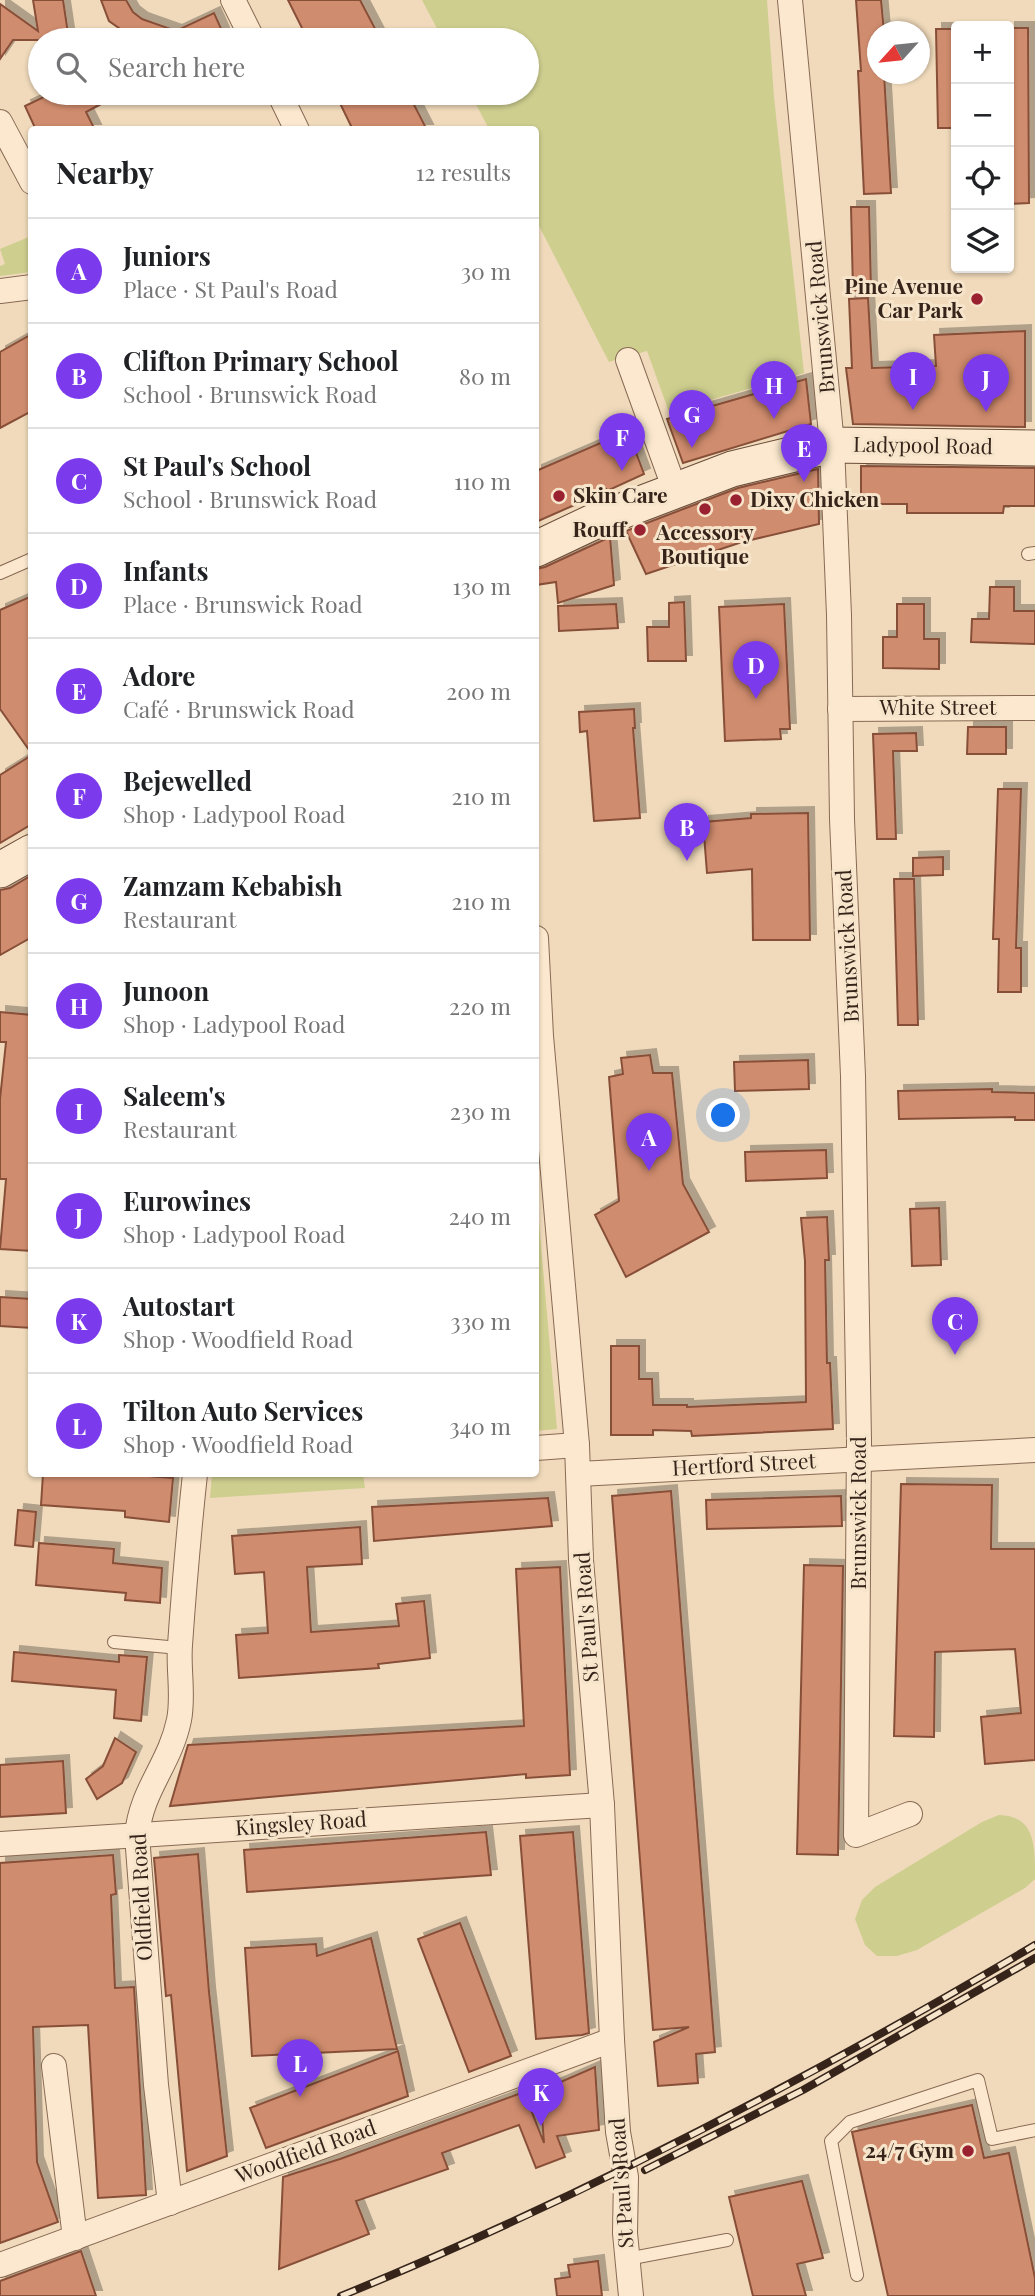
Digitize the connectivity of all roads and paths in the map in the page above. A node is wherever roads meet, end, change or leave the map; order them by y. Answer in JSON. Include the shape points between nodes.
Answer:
{"nodes":[{"id":1,"x":233,"y":0,"type":"edge"},
{"id":2,"x":790,"y":0,"type":"edge"},
{"id":3,"x":247,"y":28,"type":"edge"},
{"id":4,"x":285,"y":105,"type":"edge"},
{"id":5,"x":0,"y":122,"type":"edge"},
{"id":6,"x":295,"y":126,"type":"edge"},
{"id":7,"x":28,"y":174,"type":"edge"},
{"id":8,"x":28,"y":288,"type":"edge"},
{"id":9,"x":0,"y":291,"type":"edge"},
{"id":10,"x":628,"y":360,"type":"dead end"},
{"id":11,"x":832,"y":445,"type":"junction"},
{"id":12,"x":1035,"y":448,"type":"edge"},
{"id":13,"x":675,"y":489,"type":"junction"},
{"id":14,"x":539,"y":548,"type":"edge"},
{"id":15,"x":28,"y":561,"type":"edge"},
{"id":16,"x":0,"y":573,"type":"edge"},
{"id":17,"x":1035,"y":708,"type":"edge"},
{"id":18,"x":841,"y":709,"type":"junction"},
{"id":19,"x":28,"y":854,"type":"edge"},
{"id":20,"x":0,"y":870,"type":"edge"},
{"id":21,"x":539,"y":997,"type":"edge"},
{"id":22,"x":577,"y":1444,"type":"junction"},
{"id":23,"x":539,"y":1448,"type":"edge"},
{"id":24,"x":1035,"y":1450,"type":"edge"},
{"id":25,"x":859,"y":1459,"type":"junction"},
{"id":26,"x":579,"y":1474,"type":"junction"},
{"id":27,"x":195,"y":1477,"type":"edge"},
{"id":28,"x":114,"y":1642,"type":"dead end"},
{"id":29,"x":180,"y":1648,"type":"junction"},
{"id":30,"x":602,"y":1805,"type":"junction"},
{"id":31,"x":910,"y":1814,"type":"dead end"},
{"id":32,"x":137,"y":1835,"type":"junction"},
{"id":33,"x":0,"y":1844,"type":"edge"},
{"id":34,"x":612,"y":2040,"type":"junction"},
{"id":35,"x":54,"y":2066,"type":"dead end"},
{"id":36,"x":1035,"y":2130,"type":"edge"},
{"id":37,"x":170,"y":2203,"type":"junction"},
{"id":38,"x":75,"y":2238,"type":"junction"},
{"id":39,"x":727,"y":2240,"type":"dead end"},
{"id":40,"x":627,"y":2259,"type":"junction"},
{"id":41,"x":0,"y":2265,"type":"edge"},
{"id":42,"x":857,"y":2274,"type":"dead end"},
{"id":43,"x":631,"y":2296,"type":"edge"}],
"edges":[{"from":1,"to":3,"type":"street"},
{"from":2,"to":11,"type":"street","name":"Brunswick Road"},
{"from":4,"to":6,"type":"street"},
{"from":5,"to":7,"type":"street"},
{"from":8,"to":9,"type":"street"},
{"from":10,"to":13,"type":"street"},
{"from":11,"to":12,"type":"street","name":"Ladypool Road"},
{"from":11,"to":13,"type":"street","name":"Ladypool Road","via":[[732,469]]},
{"from":11,"to":18,"type":"street","name":"Brunswick Road"},
{"from":13,"to":14,"type":"street","name":"Ladypool Road"},
{"from":15,"to":16,"type":"lane"},
{"from":17,"to":18,"type":"street","name":"White Street"},
{"from":18,"to":25,"type":"street","name":"Brunswick Road"},
{"from":19,"to":20,"type":"street"},
{"from":21,"to":22,"type":"street","name":"St Paul's Road"},
{"from":22,"to":23,"type":"street"},
{"from":22,"to":26,"type":"street","name":"St Paul's Road"},
{"from":24,"to":25,"type":"street","name":"Hertford Street"},
{"from":25,"to":26,"type":"street","name":"Hertford Street"},
{"from":25,"to":31,"type":"street","name":"Brunswick Road","via":[[856,1835]]},
{"from":26,"to":30,"type":"street","name":"St Paul's Road"},
{"from":27,"to":29,"type":"street","name":"Oldfield Road"},
{"from":28,"to":29,"type":"lane"},
{"from":29,"to":32,"type":"street","name":"Oldfield Road","via":[[180,1717],[171,1749],[146,1795]]},
{"from":30,"to":32,"type":"street","name":"Kingsley Road"},
{"from":30,"to":34,"type":"street","name":"St Paul's Road"},
{"from":32,"to":33,"type":"street","name":"Kingsley Road"},
{"from":32,"to":37,"type":"street","name":"Oldfield Road"},
{"from":34,"to":37,"type":"street","name":"Woodfield Road"},
{"from":34,"to":40,"type":"street","name":"St Paul's Road","via":[[626,2177]]},
{"from":35,"to":38,"type":"street"},
{"from":36,"to":42,"type":"lane","via":[[992,2139],[978,2080],[850,2122],[831,2141]]},
{"from":37,"to":38,"type":"street","name":"Woodfield Road"},
{"from":38,"to":41,"type":"street","name":"Woodfield Road"},
{"from":39,"to":40,"type":"lane"},
{"from":40,"to":43,"type":"street","name":"St Paul's Road"}]}
